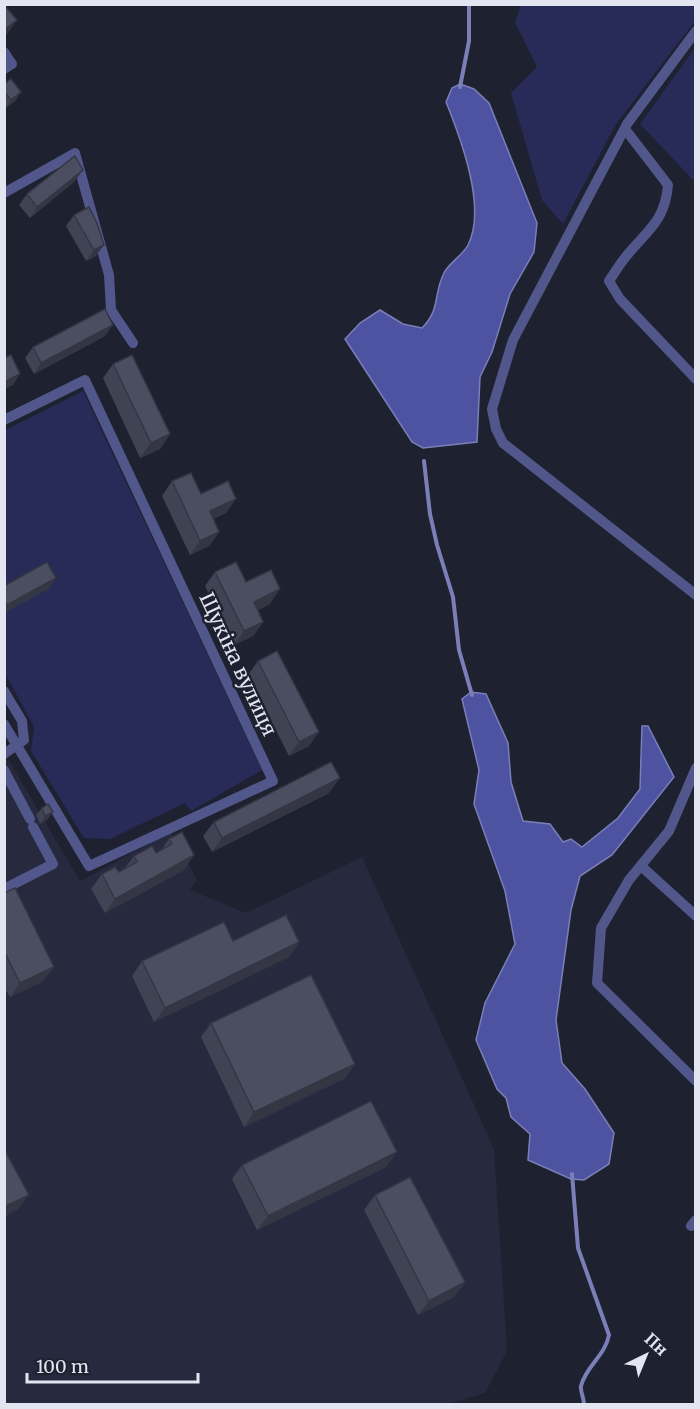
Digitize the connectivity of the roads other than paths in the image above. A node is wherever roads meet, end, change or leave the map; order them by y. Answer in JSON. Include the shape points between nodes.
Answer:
{"nodes":[{"id":1,"x":696,"y":31,"type":"edge"},
{"id":2,"x":4,"y":52,"type":"edge"},
{"id":3,"x":4,"y":69,"type":"edge"},
{"id":4,"x":625,"y":129,"type":"junction"},
{"id":5,"x":4,"y":193,"type":"edge"},
{"id":6,"x":133,"y":343,"type":"dead end"},
{"id":7,"x":696,"y":379,"type":"edge"},
{"id":8,"x":4,"y":420,"type":"edge"},
{"id":9,"x":696,"y":595,"type":"edge"},
{"id":10,"x":4,"y":690,"type":"edge"},
{"id":11,"x":4,"y":724,"type":"edge"},
{"id":12,"x":18,"y":746,"type":"junction"},
{"id":13,"x":4,"y":754,"type":"edge"},
{"id":14,"x":696,"y":768,"type":"edge"},
{"id":15,"x":4,"y":770,"type":"edge"},
{"id":16,"x":641,"y":866,"type":"junction"},
{"id":17,"x":4,"y":889,"type":"edge"},
{"id":18,"x":696,"y":916,"type":"edge"},
{"id":19,"x":696,"y":1081,"type":"edge"}],
"edges":[{"from":1,"to":4,"type":"street"},
{"from":2,"to":3,"type":"street","via":[[12,64]]},
{"from":4,"to":7,"type":"street","via":[[668,185],[667,204],[609,281],[620,299]]},
{"from":4,"to":9,"type":"street","via":[[513,340],[492,409],[503,443]]},
{"from":5,"to":6,"type":"street","via":[[75,153],[109,274],[111,310]]},
{"from":8,"to":12,"type":"street","name":"Щукіна вулиця","via":[[84,380],[273,780],[89,866]]},
{"from":10,"to":12,"type":"street","via":[[25,731]]},
{"from":11,"to":12,"type":"street"},
{"from":12,"to":13,"type":"street"},
{"from":14,"to":16,"type":"street","via":[[669,831]]},
{"from":15,"to":17,"type":"street","via":[[52,864]]},
{"from":16,"to":18,"type":"street"},
{"from":16,"to":19,"type":"street","via":[[601,928],[597,982]]}]}
